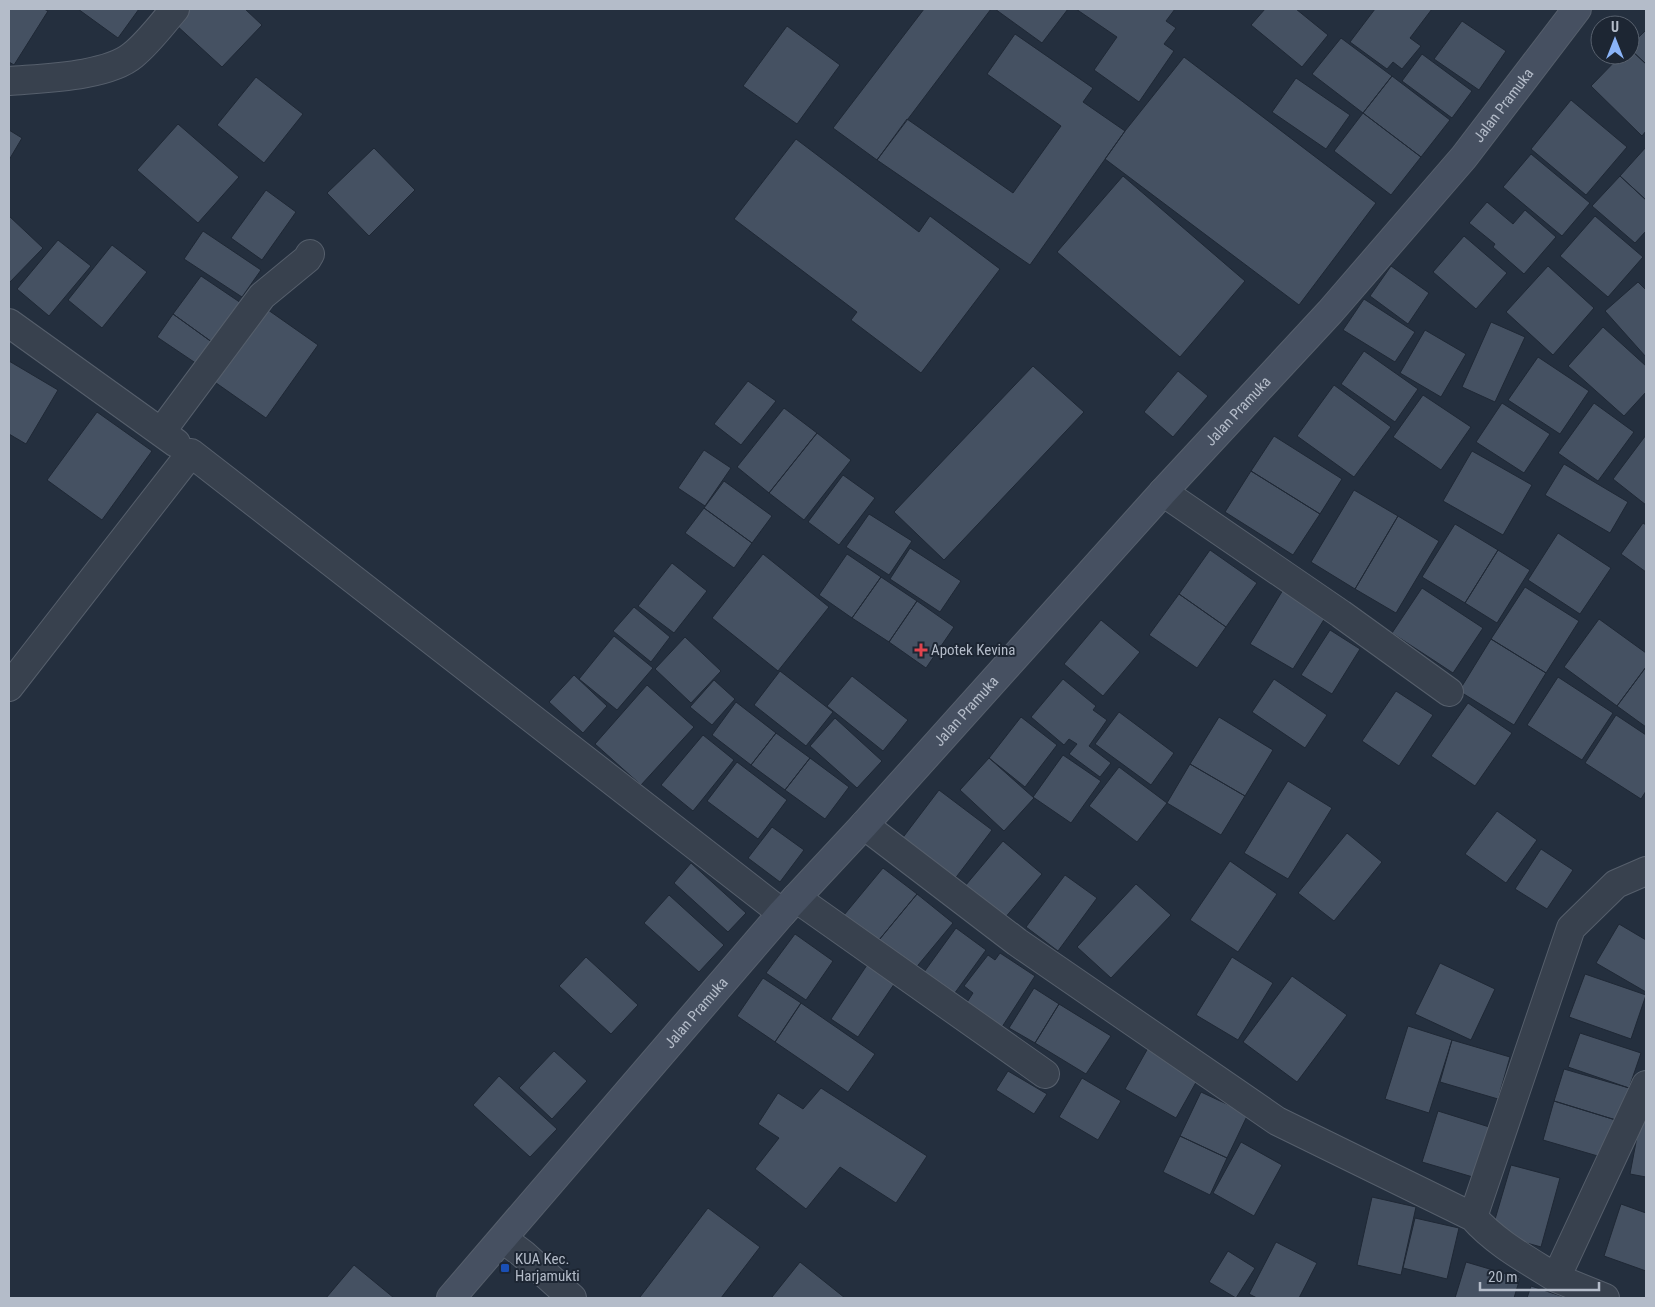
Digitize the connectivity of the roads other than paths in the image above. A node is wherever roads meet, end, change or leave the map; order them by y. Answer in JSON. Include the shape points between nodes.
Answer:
{"nodes":[{"id":1,"x":175,"y":9,"type":"edge"},
{"id":2,"x":1577,"y":9,"type":"edge"},
{"id":3,"x":9,"y":81,"type":"edge"},
{"id":4,"x":310,"y":254,"type":"dead end"},
{"id":5,"x":9,"y":323,"type":"edge"},
{"id":6,"x":161,"y":432,"type":"junction"},
{"id":7,"x":191,"y":453,"type":"junction"},
{"id":8,"x":1163,"y":492,"type":"junction"},
{"id":9,"x":9,"y":687,"type":"edge"},
{"id":10,"x":1449,"y":692,"type":"dead end"},
{"id":11,"x":864,"y":825,"type":"junction"},
{"id":12,"x":1646,"y":871,"type":"edge"},
{"id":13,"x":789,"y":906,"type":"junction"},
{"id":14,"x":1045,"y":1074,"type":"dead end"},
{"id":15,"x":1646,"y":1085,"type":"edge"},
{"id":16,"x":1473,"y":1216,"type":"junction"},
{"id":17,"x":522,"y":1255,"type":"junction"},
{"id":18,"x":1556,"y":1278,"type":"junction"},
{"id":19,"x":451,"y":1298,"type":"edge"},
{"id":20,"x":572,"y":1298,"type":"edge"},
{"id":21,"x":1605,"y":1298,"type":"edge"}],
"edges":[{"from":1,"to":3,"type":"street","via":[[132,56],[113,67]]},
{"from":2,"to":8,"type":"street","name":"Jalan Pramuka","via":[[1464,157],[1330,312]]},
{"from":4,"to":6,"type":"street","via":[[262,296]]},
{"from":5,"to":6,"type":"street"},
{"from":6,"to":7,"type":"street"},
{"from":7,"to":9,"type":"street"},
{"from":7,"to":13,"type":"street"},
{"from":8,"to":10,"type":"street"},
{"from":8,"to":11,"type":"street","name":"Jalan Pramuka"},
{"from":11,"to":13,"type":"street","name":"Jalan Pramuka"},
{"from":11,"to":16,"type":"street","via":[[1017,942],[1277,1120]]},
{"from":12,"to":16,"type":"street","via":[[1616,884],[1572,928]]},
{"from":13,"to":14,"type":"street"},
{"from":13,"to":17,"type":"street","name":"Jalan Pramuka"},
{"from":15,"to":18,"type":"street"},
{"from":16,"to":18,"type":"street","via":[[1485,1231]]},
{"from":17,"to":19,"type":"street","name":"Jalan Pramuka"},
{"from":17,"to":20,"type":"street"},
{"from":18,"to":21,"type":"street"}]}
